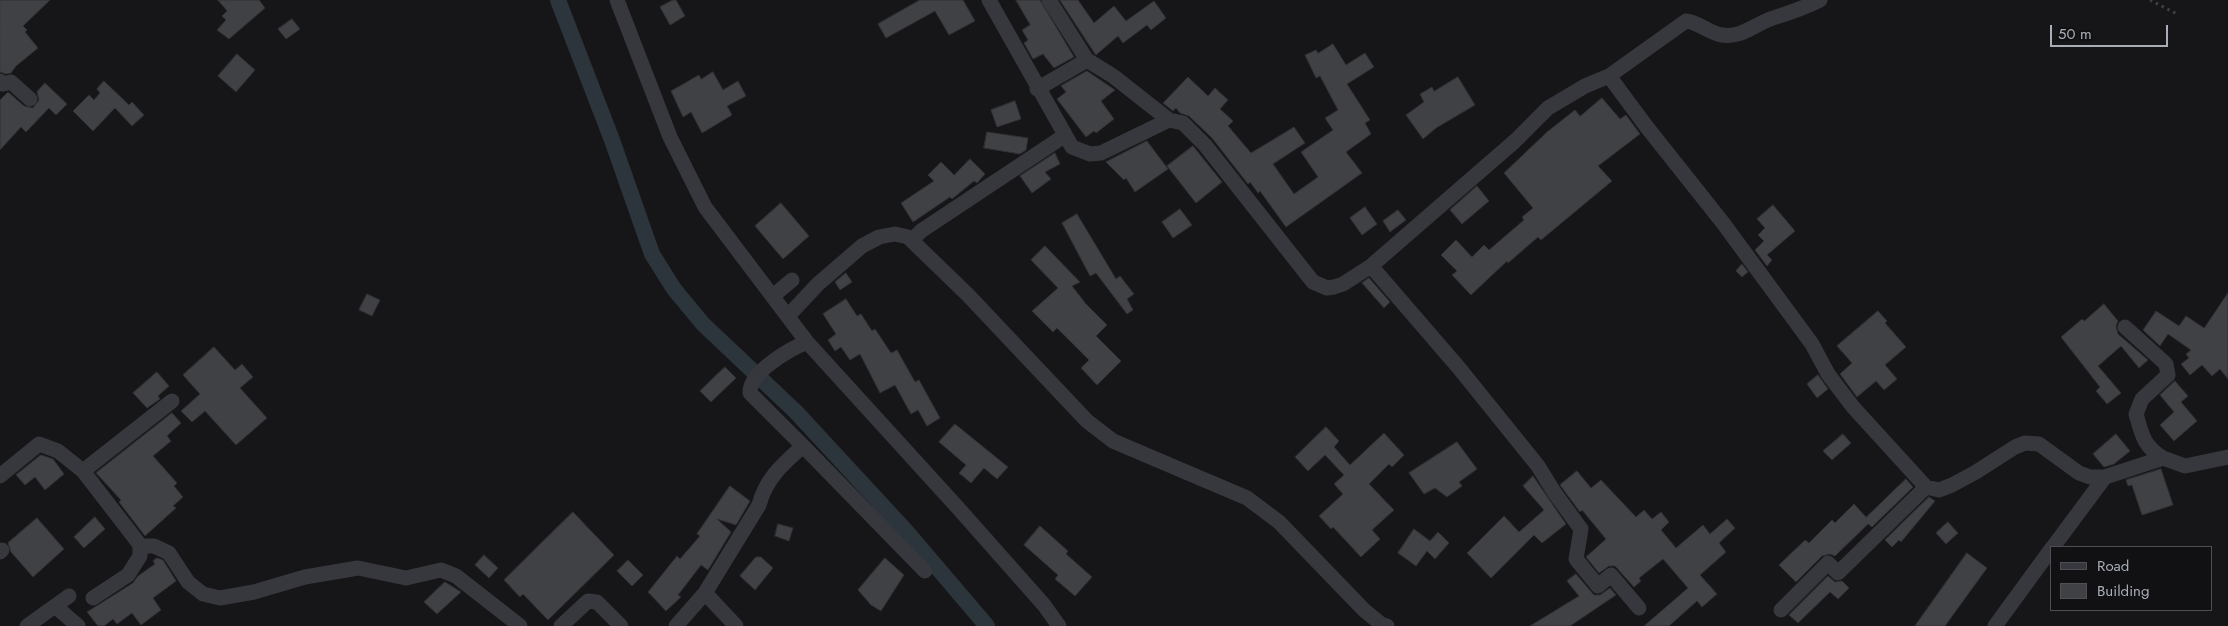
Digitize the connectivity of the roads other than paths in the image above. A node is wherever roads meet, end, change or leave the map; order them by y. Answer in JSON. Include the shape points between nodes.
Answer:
{"nodes":[{"id":1,"x":618,"y":0,"type":"edge"},
{"id":2,"x":989,"y":0,"type":"edge"},
{"id":3,"x":1049,"y":0,"type":"edge"},
{"id":4,"x":1820,"y":0,"type":"edge"},
{"id":5,"x":1087,"y":60,"type":"junction"},
{"id":6,"x":1609,"y":76,"type":"junction"},
{"id":7,"x":0,"y":82,"type":"edge"},
{"id":8,"x":1037,"y":89,"type":"junction"},
{"id":9,"x":30,"y":99,"type":"dead end"},
{"id":10,"x":1169,"y":120,"type":"junction"},
{"id":11,"x":1064,"y":136,"type":"junction"},
{"id":12,"x":913,"y":240,"type":"junction"},
{"id":13,"x":1371,"y":266,"type":"junction"},
{"id":14,"x":792,"y":280,"type":"dead end"},
{"id":15,"x":773,"y":296,"type":"junction"},
{"id":16,"x":788,"y":316,"type":"junction"},
{"id":17,"x":2125,"y":327,"type":"dead end"},
{"id":18,"x":807,"y":342,"type":"junction"},
{"id":19,"x":172,"y":401,"type":"dead end"},
{"id":20,"x":803,"y":446,"type":"junction"},
{"id":21,"x":2163,"y":458,"type":"junction"},
{"id":22,"x":2228,"y":458,"type":"edge"},
{"id":23,"x":83,"y":471,"type":"junction"},
{"id":24,"x":0,"y":476,"type":"edge"},
{"id":25,"x":2091,"y":476,"type":"junction"},
{"id":26,"x":1926,"y":486,"type":"junction"},
{"id":27,"x":140,"y":546,"type":"junction"},
{"id":28,"x":2053,"y":546,"type":"edge"},
{"id":29,"x":2050,"y":551,"type":"edge"},
{"id":30,"x":925,"y":571,"type":"dead end"},
{"id":31,"x":705,"y":593,"type":"junction"},
{"id":32,"x":69,"y":596,"type":"dead end"},
{"id":33,"x":93,"y":598,"type":"dead end"},
{"id":34,"x":55,"y":606,"type":"junction"},
{"id":35,"x":1639,"y":608,"type":"dead end"},
{"id":36,"x":1781,"y":610,"type":"dead end"},
{"id":37,"x":27,"y":626,"type":"edge"},
{"id":38,"x":78,"y":626,"type":"edge"},
{"id":39,"x":520,"y":626,"type":"edge"},
{"id":40,"x":561,"y":626,"type":"edge"},
{"id":41,"x":621,"y":626,"type":"edge"},
{"id":42,"x":676,"y":626,"type":"edge"},
{"id":43,"x":736,"y":626,"type":"edge"},
{"id":44,"x":1059,"y":626,"type":"edge"},
{"id":45,"x":1387,"y":626,"type":"edge"},
{"id":46,"x":1995,"y":626,"type":"edge"}],
"edges":[{"from":1,"to":15,"type":"street","via":[[670,137],[689,177],[705,207]]},
{"from":2,"to":8,"type":"street"},
{"from":3,"to":5,"type":"street"},
{"from":4,"to":6,"type":"street","via":[[1730,36],[1719,35],[1686,21]]},
{"from":5,"to":8,"type":"street"},
{"from":5,"to":10,"type":"street","via":[[1114,76]]},
{"from":6,"to":13,"type":"street","via":[[1548,108]]},
{"from":6,"to":26,"type":"street","via":[[1723,223],[1807,337],[1828,374],[1853,407]]},
{"from":7,"to":9,"type":"street","via":[[11,82]]},
{"from":8,"to":11,"type":"street"},
{"from":10,"to":11,"type":"street","via":[[1101,153],[1078,151]]},
{"from":10,"to":13,"type":"street","via":[[1183,123],[1205,145],[1313,282],[1327,288],[1334,287]]},
{"from":11,"to":12,"type":"street","via":[[928,226]]},
{"from":12,"to":16,"type":"street","via":[[895,234],[879,237],[862,246],[818,284]]},
{"from":12,"to":45,"type":"street","via":[[1087,421],[1112,441],[1247,498],[1279,522],[1364,610]]},
{"from":13,"to":35,"type":"street","via":[[1538,466],[1581,529],[1576,559],[1598,586],[1611,575]]},
{"from":14,"to":15,"type":"street"},
{"from":15,"to":16,"type":"street"},
{"from":16,"to":18,"type":"street"},
{"from":17,"to":21,"type":"street","via":[[2168,369],[2168,375],[2142,399],[2136,414],[2145,442]]},
{"from":18,"to":20,"type":"street","via":[[791,348],[755,377],[750,386],[750,393]]},
{"from":18,"to":44,"type":"street","via":[[1044,605]]},
{"from":19,"to":23,"type":"street"},
{"from":20,"to":30,"type":"street"},
{"from":20,"to":31,"type":"street","via":[[783,464],[763,490],[759,505]]},
{"from":21,"to":22,"type":"street","via":[[2185,466]]},
{"from":21,"to":25,"type":"street"},
{"from":23,"to":24,"type":"street","via":[[58,451],[39,444]]},
{"from":23,"to":27,"type":"street"},
{"from":25,"to":26,"type":"street","via":[[2039,444],[2025,443],[1952,485],[1939,490]]},
{"from":25,"to":28,"type":"street"},
{"from":26,"to":36,"type":"street","via":[[1838,573],[1828,564]]},
{"from":27,"to":33,"type":"street","via":[[140,556],[128,575]]},
{"from":27,"to":39,"type":"street","via":[[154,546],[169,553],[188,582],[203,594],[220,598],[358,568],[406,578],[441,570],[456,576]]},
{"from":29,"to":46,"type":"street"},
{"from":31,"to":42,"type":"street"},
{"from":31,"to":43,"type":"street"},
{"from":32,"to":34,"type":"street"},
{"from":34,"to":37,"type":"street"},
{"from":34,"to":38,"type":"street"},
{"from":40,"to":41,"type":"street","via":[[588,601],[597,602]]}]}
